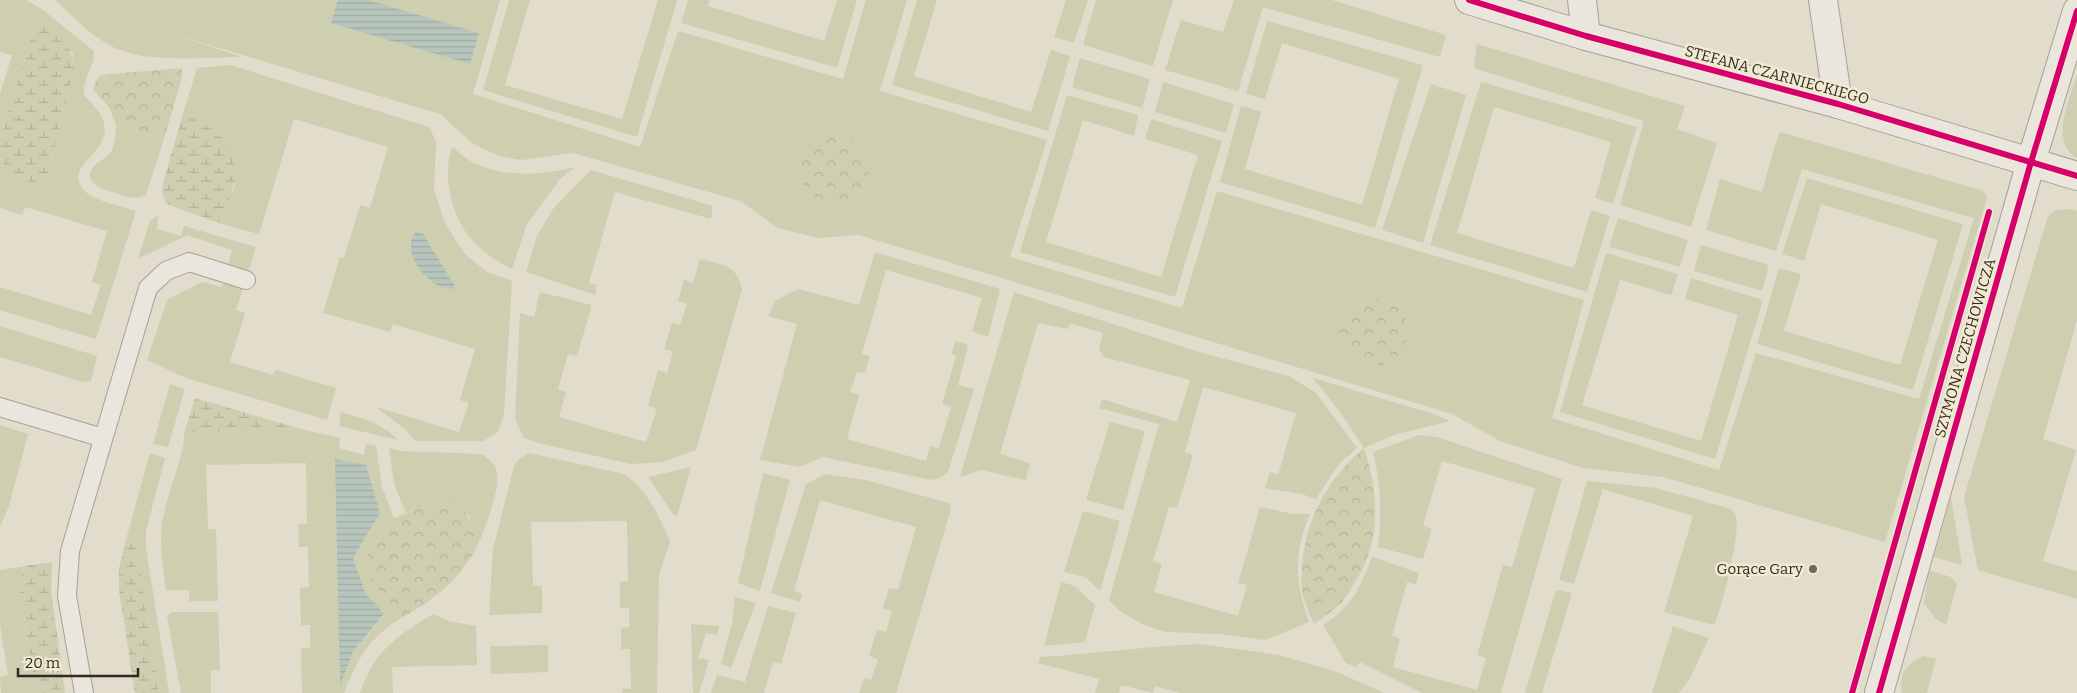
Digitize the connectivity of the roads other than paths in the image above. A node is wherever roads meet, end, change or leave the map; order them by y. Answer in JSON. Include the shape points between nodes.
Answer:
{"nodes":[{"id":1,"x":1469,"y":0,"type":"edge"},
{"id":2,"x":1582,"y":0,"type":"edge"},
{"id":3,"x":1823,"y":0,"type":"edge"},
{"id":4,"x":2077,"y":11,"type":"edge"},
{"id":5,"x":1586,"y":36,"type":"junction"},
{"id":6,"x":1838,"y":104,"type":"junction"},
{"id":7,"x":2030,"y":162,"type":"junction"},
{"id":8,"x":2077,"y":176,"type":"edge"},
{"id":9,"x":246,"y":280,"type":"dead end"},
{"id":10,"x":0,"y":407,"type":"edge"},
{"id":11,"x":103,"y":438,"type":"junction"},
{"id":12,"x":84,"y":693,"type":"edge"},
{"id":13,"x":1879,"y":693,"type":"edge"}],
"edges":[{"from":1,"to":5,"type":"street","name":"STEFANA CZARNIECKIEGO"},
{"from":2,"to":5,"type":"street"},
{"from":3,"to":6,"type":"street"},
{"from":4,"to":7,"type":"street","name":"SZYMONA CZECHOWICZA"},
{"from":5,"to":6,"type":"street","name":"STEFANA CZARNIECKIEGO"},
{"from":6,"to":7,"type":"street","name":"STEFANA CZARNIECKIEGO"},
{"from":7,"to":8,"type":"street","name":"STEFANA CZARNIECKIEGO"},
{"from":7,"to":13,"type":"street","name":"SZYMONA CZECHOWICZA"},
{"from":9,"to":11,"type":"lane","via":[[189,262],[166,271],[148,288]]},
{"from":10,"to":11,"type":"lane"},
{"from":11,"to":12,"type":"lane","via":[[70,551],[67,596]]}]}
